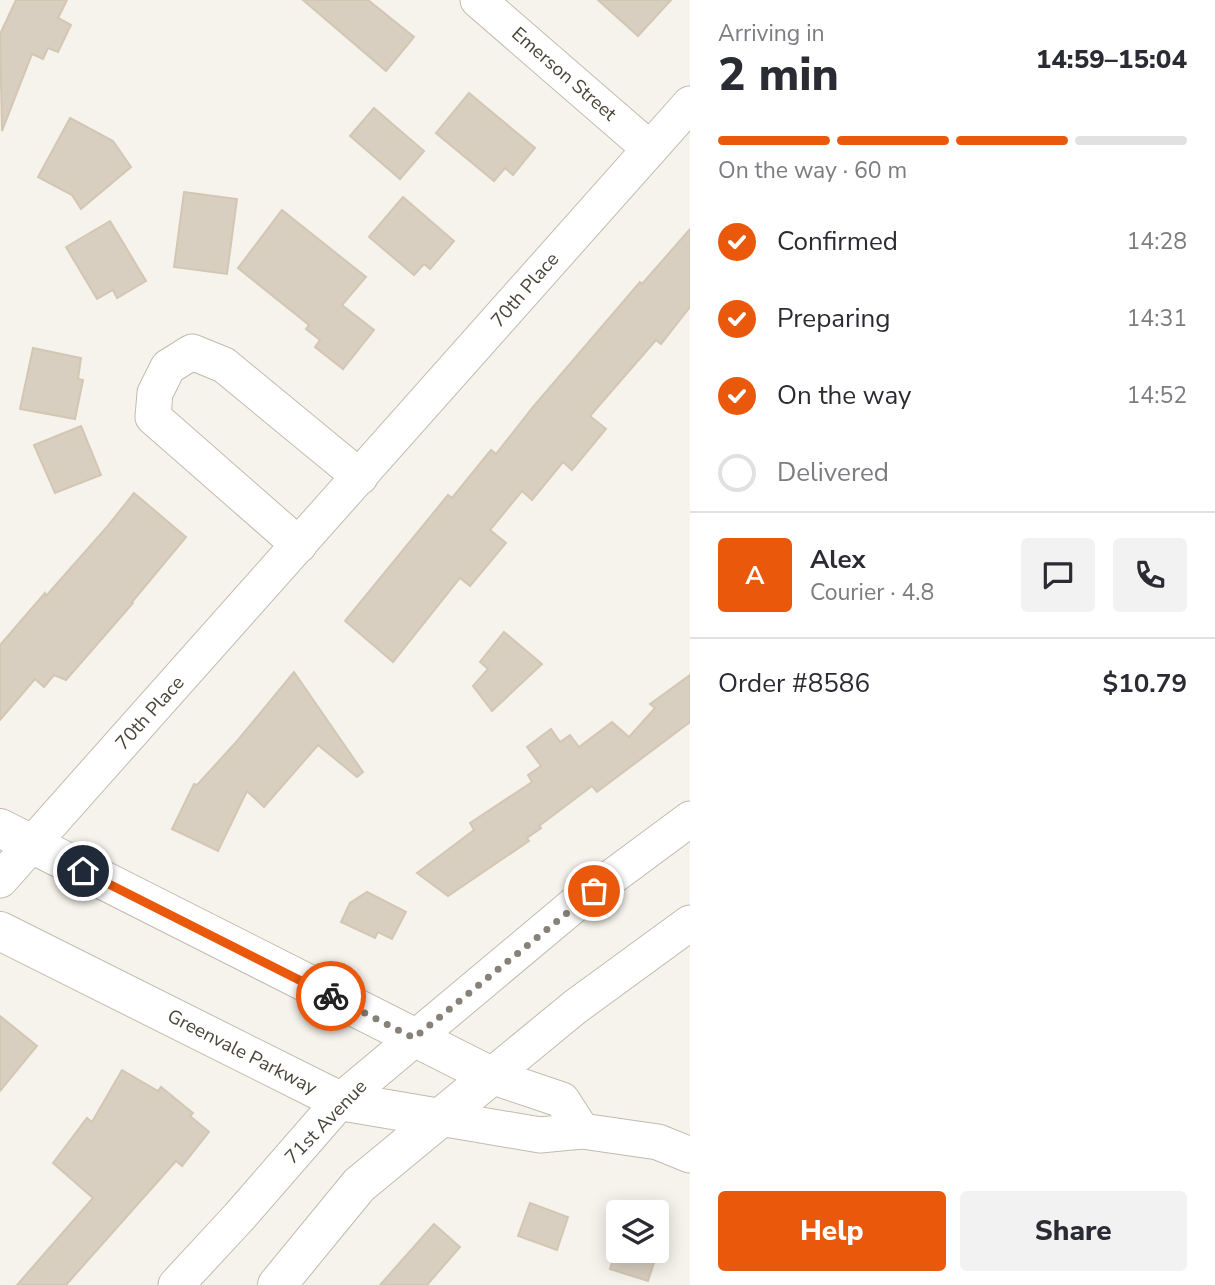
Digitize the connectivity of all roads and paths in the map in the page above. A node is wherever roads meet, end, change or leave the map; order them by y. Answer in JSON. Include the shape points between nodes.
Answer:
{"nodes":[{"id":1,"x":478,"y":0,"type":"edge"},
{"id":2,"x":690,"y":104,"type":"edge"},
{"id":3,"x":650,"y":149,"type":"junction"},
{"id":4,"x":360,"y":477,"type":"junction"},
{"id":5,"x":299,"y":545,"type":"junction"},
{"id":6,"x":690,"y":819,"type":"edge"},
{"id":7,"x":16,"y":836,"type":"edge"},
{"id":8,"x":0,"y":880,"type":"edge"},
{"id":9,"x":690,"y":923,"type":"edge"},
{"id":10,"x":0,"y":931,"type":"edge"},
{"id":11,"x":414,"y":1038,"type":"junction"},
{"id":12,"x":492,"y":1076,"type":"junction"},
{"id":13,"x":341,"y":1101,"type":"junction"},
{"id":14,"x":440,"y":1118,"type":"junction"},
{"id":15,"x":583,"y":1131,"type":"junction"},
{"id":16,"x":690,"y":1154,"type":"edge"},
{"id":17,"x":176,"y":1285,"type":"edge"},
{"id":18,"x":277,"y":1285,"type":"edge"}],
"edges":[{"from":1,"to":3,"type":"street","name":"Emerson Street"},
{"from":2,"to":3,"type":"street","name":"70th Place"},
{"from":3,"to":4,"type":"street","name":"70th Place"},
{"from":4,"to":5,"type":"street","name":"70th Place"},
{"from":4,"to":5,"type":"street","via":[[224,365],[192,352],[168,367],[155,393],[153,417]]},
{"from":5,"to":7,"type":"street","name":"70th Place"},
{"from":6,"to":11,"type":"street","name":"71st Avenue","via":[[574,905]]},
{"from":7,"to":8,"type":"street","name":"70th Place"},
{"from":7,"to":11,"type":"street"},
{"from":9,"to":12,"type":"street","via":[[575,1007]]},
{"from":10,"to":13,"type":"street","name":"Greenvale Parkway"},
{"from":11,"to":12,"type":"street"},
{"from":11,"to":13,"type":"street","name":"71st Avenue"},
{"from":12,"to":14,"type":"street"},
{"from":12,"to":15,"type":"street","via":[[562,1100]]},
{"from":13,"to":14,"type":"street","name":"Greenvale Parkway"},
{"from":13,"to":17,"type":"street","name":"71st Avenue"},
{"from":14,"to":15,"type":"street","name":"Greenvale Parkway","via":[[540,1135]]},
{"from":14,"to":18,"type":"street","via":[[359,1185]]},
{"from":15,"to":16,"type":"street","name":"Greenvale Parkway","via":[[658,1142]]}]}
